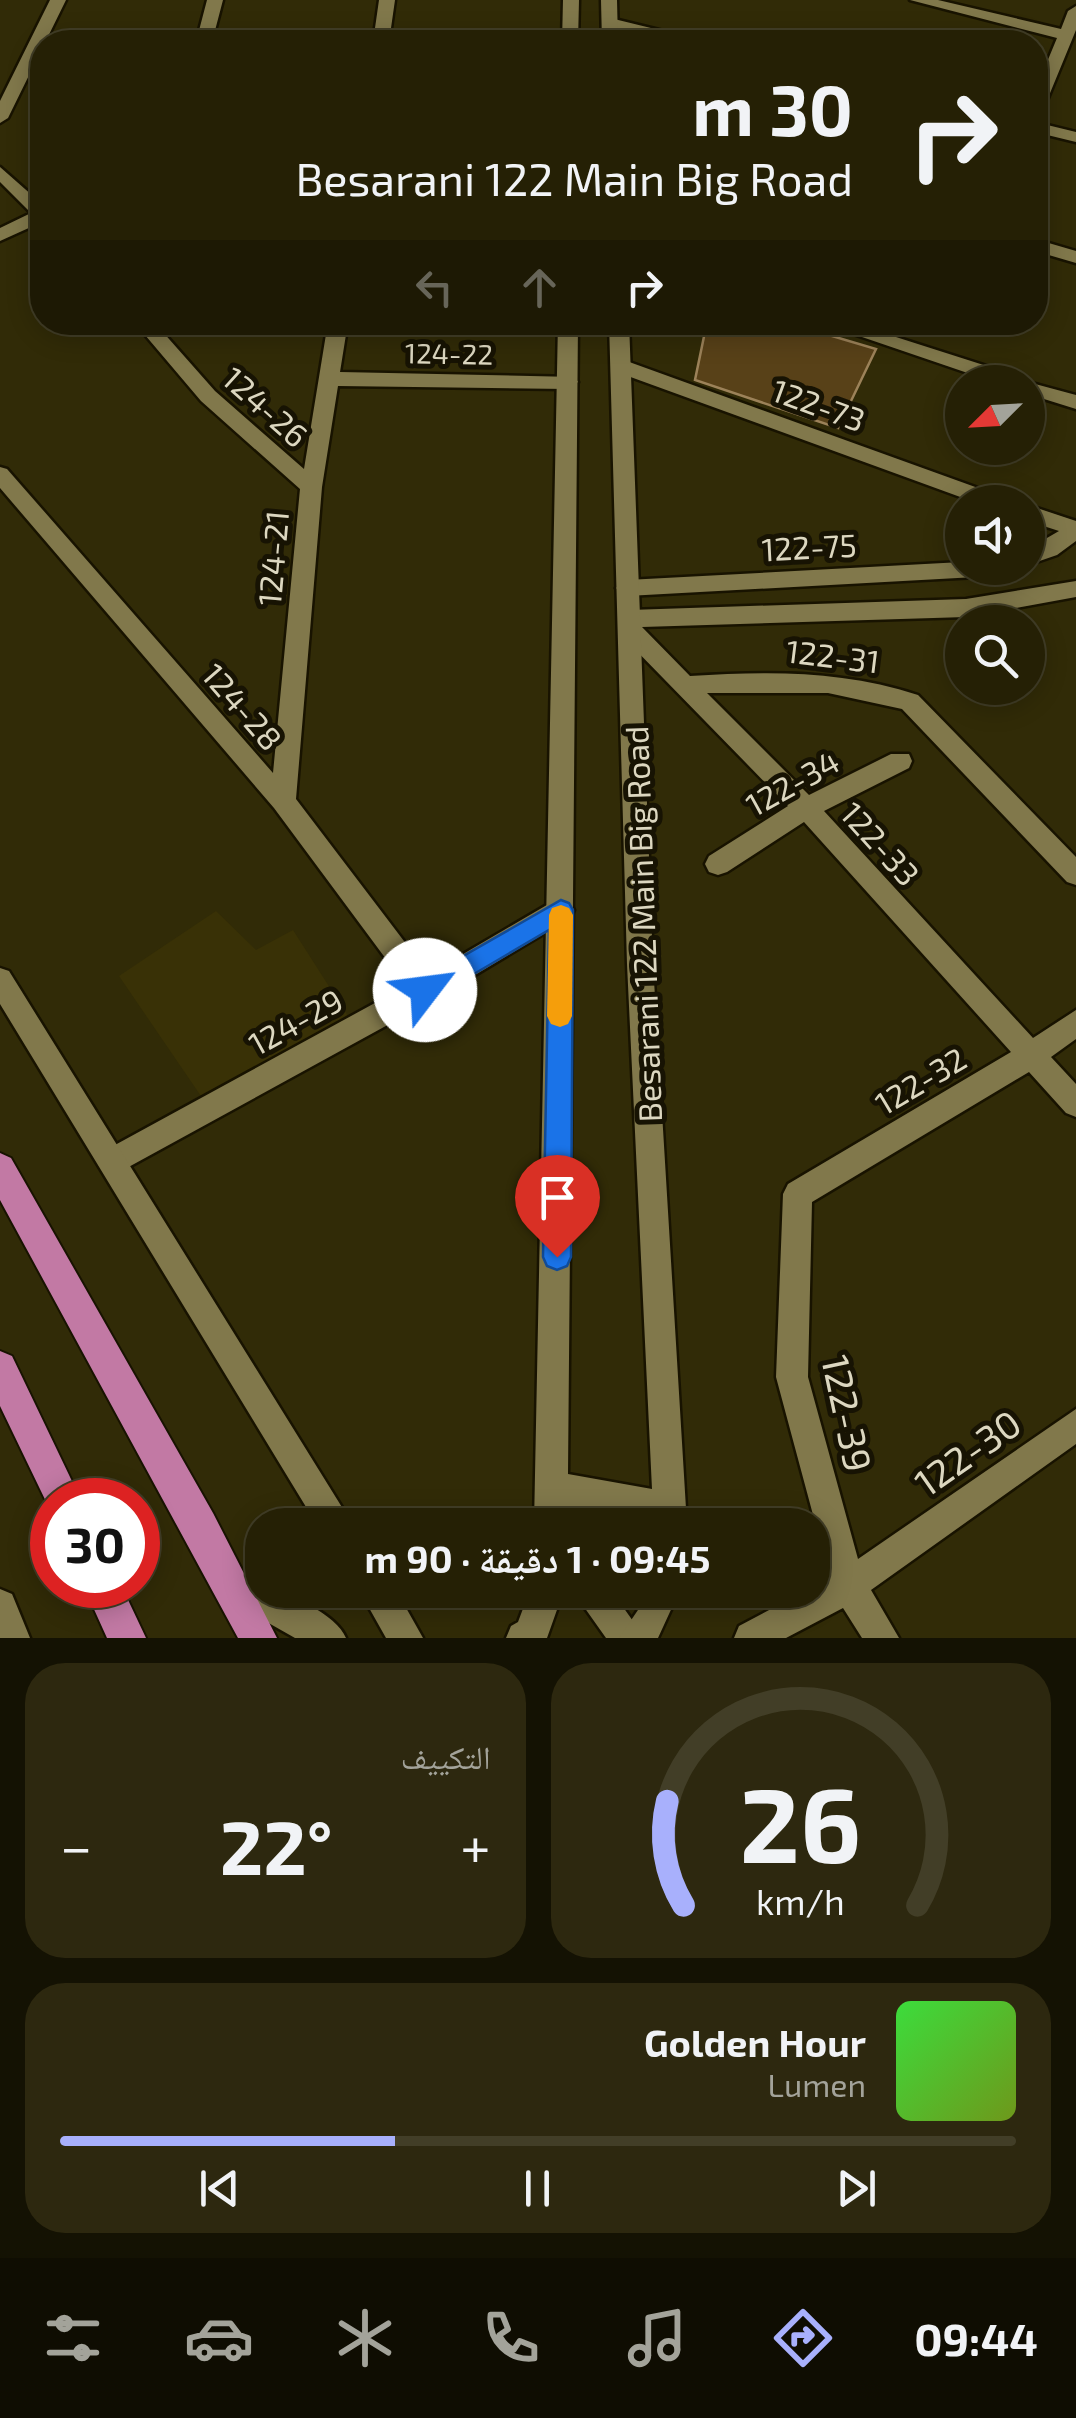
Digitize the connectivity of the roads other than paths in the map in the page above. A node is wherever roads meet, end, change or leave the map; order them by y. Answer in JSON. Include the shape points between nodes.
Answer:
{"nodes":[{"id":1,"x":58,"y":0,"type":"edge"},
{"id":2,"x":216,"y":0,"type":"edge"},
{"id":3,"x":387,"y":0,"type":"edge"},
{"id":4,"x":570,"y":0,"type":"edge"},
{"id":5,"x":609,"y":0,"type":"edge"},
{"id":6,"x":918,"y":0,"type":"edge"},
{"id":7,"x":1076,"y":11,"type":"edge"},
{"id":8,"x":610,"y":23,"type":"junction"},
{"id":9,"x":43,"y":30,"type":"edge"},
{"id":10,"x":207,"y":30,"type":"edge"},
{"id":11,"x":383,"y":30,"type":"edge"},
{"id":12,"x":570,"y":30,"type":"edge"},
{"id":13,"x":610,"y":30,"type":"edge"},
{"id":14,"x":639,"y":30,"type":"edge"},
{"id":15,"x":1045,"y":30,"type":"edge"},
{"id":16,"x":1048,"y":31,"type":"edge"},
{"id":17,"x":1066,"y":35,"type":"junction"},
{"id":18,"x":30,"y":57,"type":"edge"},
{"id":19,"x":1048,"y":79,"type":"edge"},
{"id":20,"x":0,"y":118,"type":"edge"},
{"id":21,"x":1048,"y":130,"type":"edge"},
{"id":22,"x":1076,"y":137,"type":"edge"},
{"id":23,"x":0,"y":172,"type":"edge"},
{"id":24,"x":30,"y":202,"type":"edge"},
{"id":25,"x":30,"y":220,"type":"edge"},
{"id":26,"x":0,"y":235,"type":"edge"},
{"id":27,"x":1048,"y":248,"type":"edge"},
{"id":28,"x":1076,"y":256,"type":"edge"},
{"id":29,"x":155,"y":335,"type":"edge"},
{"id":30,"x":336,"y":335,"type":"edge"},
{"id":31,"x":568,"y":335,"type":"edge"},
{"id":32,"x":619,"y":335,"type":"edge"},
{"id":33,"x":868,"y":335,"type":"edge"},
{"id":34,"x":961,"y":365,"type":"edge"},
{"id":35,"x":620,"y":366,"type":"junction"},
{"id":36,"x":330,"y":380,"type":"junction"},
{"id":37,"x":568,"y":382,"type":"junction"},
{"id":38,"x":1045,"y":392,"type":"edge"},
{"id":39,"x":1076,"y":402,"type":"edge"},
{"id":40,"x":0,"y":474,"type":"edge"},
{"id":41,"x":948,"y":485,"type":"edge"},
{"id":42,"x":311,"y":486,"type":"junction"},
{"id":43,"x":1045,"y":519,"type":"edge"},
{"id":44,"x":1076,"y":529,"type":"edge"},
{"id":45,"x":1045,"y":550,"type":"edge"},
{"id":46,"x":945,"y":571,"type":"edge"},
{"id":47,"x":627,"y":588,"type":"junction"},
{"id":48,"x":1076,"y":589,"type":"edge"},
{"id":49,"x":631,"y":625,"type":"junction"},
{"id":50,"x":688,"y":685,"type":"junction"},
{"id":51,"x":900,"y":761,"type":"dead end"},
{"id":52,"x":283,"y":801,"type":"junction"},
{"id":53,"x":806,"y":808,"type":"junction"},
{"id":54,"x":718,"y":864,"type":"dead end"},
{"id":55,"x":1076,"y":874,"type":"edge"},
{"id":56,"x":561,"y":910,"type":"junction"},
{"id":57,"x":0,"y":980,"type":"edge"},
{"id":58,"x":425,"y":990,"type":"junction"},
{"id":59,"x":1076,"y":1023,"type":"edge"},
{"id":60,"x":1030,"y":1056,"type":"junction"},
{"id":61,"x":1076,"y":1104,"type":"edge"},
{"id":62,"x":114,"y":1161,"type":"junction"},
{"id":63,"x":0,"y":1169,"type":"edge"},
{"id":64,"x":798,"y":1194,"type":"joint"},
{"id":65,"x":0,"y":1368,"type":"edge"},
{"id":66,"x":1076,"y":1426,"type":"edge"},
{"id":67,"x":52,"y":1478,"type":"edge"},
{"id":68,"x":554,"y":1488,"type":"junction"},
{"id":69,"x":326,"y":1508,"type":"edge"},
{"id":70,"x":553,"y":1508,"type":"edge"},
{"id":71,"x":561,"y":1508,"type":"edge"},
{"id":72,"x":636,"y":1508,"type":"edge"},
{"id":73,"x":669,"y":1508,"type":"edge"},
{"id":74,"x":229,"y":1582,"type":"junction"},
{"id":75,"x":849,"y":1586,"type":"junction"},
{"id":76,"x":0,"y":1606,"type":"edge"},
{"id":77,"x":113,"y":1608,"type":"edge"},
{"id":78,"x":387,"y":1608,"type":"edge"},
{"id":79,"x":539,"y":1608,"type":"edge"},
{"id":80,"x":604,"y":1608,"type":"edge"},
{"id":81,"x":656,"y":1608,"type":"edge"},
{"id":82,"x":13,"y":1638,"type":"edge"},
{"id":83,"x":127,"y":1638,"type":"edge"},
{"id":84,"x":258,"y":1638,"type":"edge"},
{"id":85,"x":328,"y":1638,"type":"edge"},
{"id":86,"x":406,"y":1638,"type":"edge"},
{"id":87,"x":523,"y":1638,"type":"edge"},
{"id":88,"x":628,"y":1638,"type":"edge"},
{"id":89,"x":636,"y":1638,"type":"edge"},
{"id":90,"x":751,"y":1638,"type":"edge"},
{"id":91,"x":882,"y":1638,"type":"edge"}],
"edges":[{"from":1,"to":9,"type":"street"},
{"from":2,"to":10,"type":"street"},
{"from":3,"to":11,"type":"street"},
{"from":4,"to":12,"type":"street"},
{"from":5,"to":8,"type":"street"},
{"from":6,"to":15,"type":"street"},
{"from":7,"to":17,"type":"street"},
{"from":8,"to":13,"type":"street"},
{"from":8,"to":14,"type":"street"},
{"from":16,"to":17,"type":"street"},
{"from":17,"to":19,"type":"street"},
{"from":18,"to":20,"type":"street"},
{"from":21,"to":22,"type":"street"},
{"from":23,"to":24,"type":"street"},
{"from":25,"to":26,"type":"street"},
{"from":27,"to":28,"type":"street"},
{"from":29,"to":42,"type":"street","name":"124-26","via":[[208,396]]},
{"from":30,"to":36,"type":"street","name":"124-21"},
{"from":31,"to":37,"type":"street"},
{"from":32,"to":35,"type":"street","name":"Besarani 122 Main Big Road"},
{"from":33,"to":34,"type":"street"},
{"from":35,"to":41,"type":"street","name":"122-73"},
{"from":35,"to":47,"type":"street","name":"Besarani 122 Main Big Road"},
{"from":36,"to":37,"type":"street","name":"124-22"},
{"from":36,"to":42,"type":"street","name":"124-21"},
{"from":37,"to":56,"type":"street"},
{"from":38,"to":39,"type":"street"},
{"from":40,"to":52,"type":"street","name":"124-28"},
{"from":42,"to":52,"type":"street","name":"124-21"},
{"from":43,"to":44,"type":"street"},
{"from":44,"to":45,"type":"street"},
{"from":46,"to":47,"type":"street","name":"122-75"},
{"from":47,"to":49,"type":"street","name":"Besarani 122 Main Big Road"},
{"from":48,"to":49,"type":"street","via":[[966,608]]},
{"from":49,"to":50,"type":"street","name":"122-33"},
{"from":49,"to":73,"type":"street","name":"Besarani 122 Main Big Road","via":[[640,964]]},
{"from":50,"to":53,"type":"street","name":"122-33"},
{"from":50,"to":55,"type":"street","name":"122-31","via":[[837,685],[910,702]]},
{"from":51,"to":53,"type":"street","name":"122-34"},
{"from":52,"to":58,"type":"street","name":"124-28"},
{"from":53,"to":54,"type":"street","name":"122-34"},
{"from":53,"to":60,"type":"street","name":"122-33"},
{"from":56,"to":58,"type":"street","name":"124-29"},
{"from":56,"to":68,"type":"street"},
{"from":57,"to":62,"type":"street"},
{"from":58,"to":62,"type":"street","name":"124-29"},
{"from":59,"to":60,"type":"street","name":"122-32"},
{"from":60,"to":61,"type":"street","name":"122-33"},
{"from":60,"to":64,"type":"street","name":"122-32"},
{"from":62,"to":69,"type":"street"},
{"from":63,"to":74,"type":"highway"},
{"from":64,"to":75,"type":"street","name":"122-39","via":[[792,1377]]},
{"from":65,"to":67,"type":"highway"},
{"from":66,"to":75,"type":"street","name":"122-30"},
{"from":68,"to":70,"type":"street"},
{"from":68,"to":71,"type":"street"},
{"from":68,"to":72,"type":"street"},
{"from":74,"to":84,"type":"highway"},
{"from":74,"to":85,"type":"street"},
{"from":75,"to":90,"type":"street","name":"122-30"},
{"from":75,"to":91,"type":"street","name":"122-39"},
{"from":76,"to":82,"type":"street"},
{"from":77,"to":83,"type":"highway"},
{"from":78,"to":86,"type":"street"},
{"from":79,"to":87,"type":"street"},
{"from":80,"to":88,"type":"street"},
{"from":81,"to":89,"type":"street"}]}
